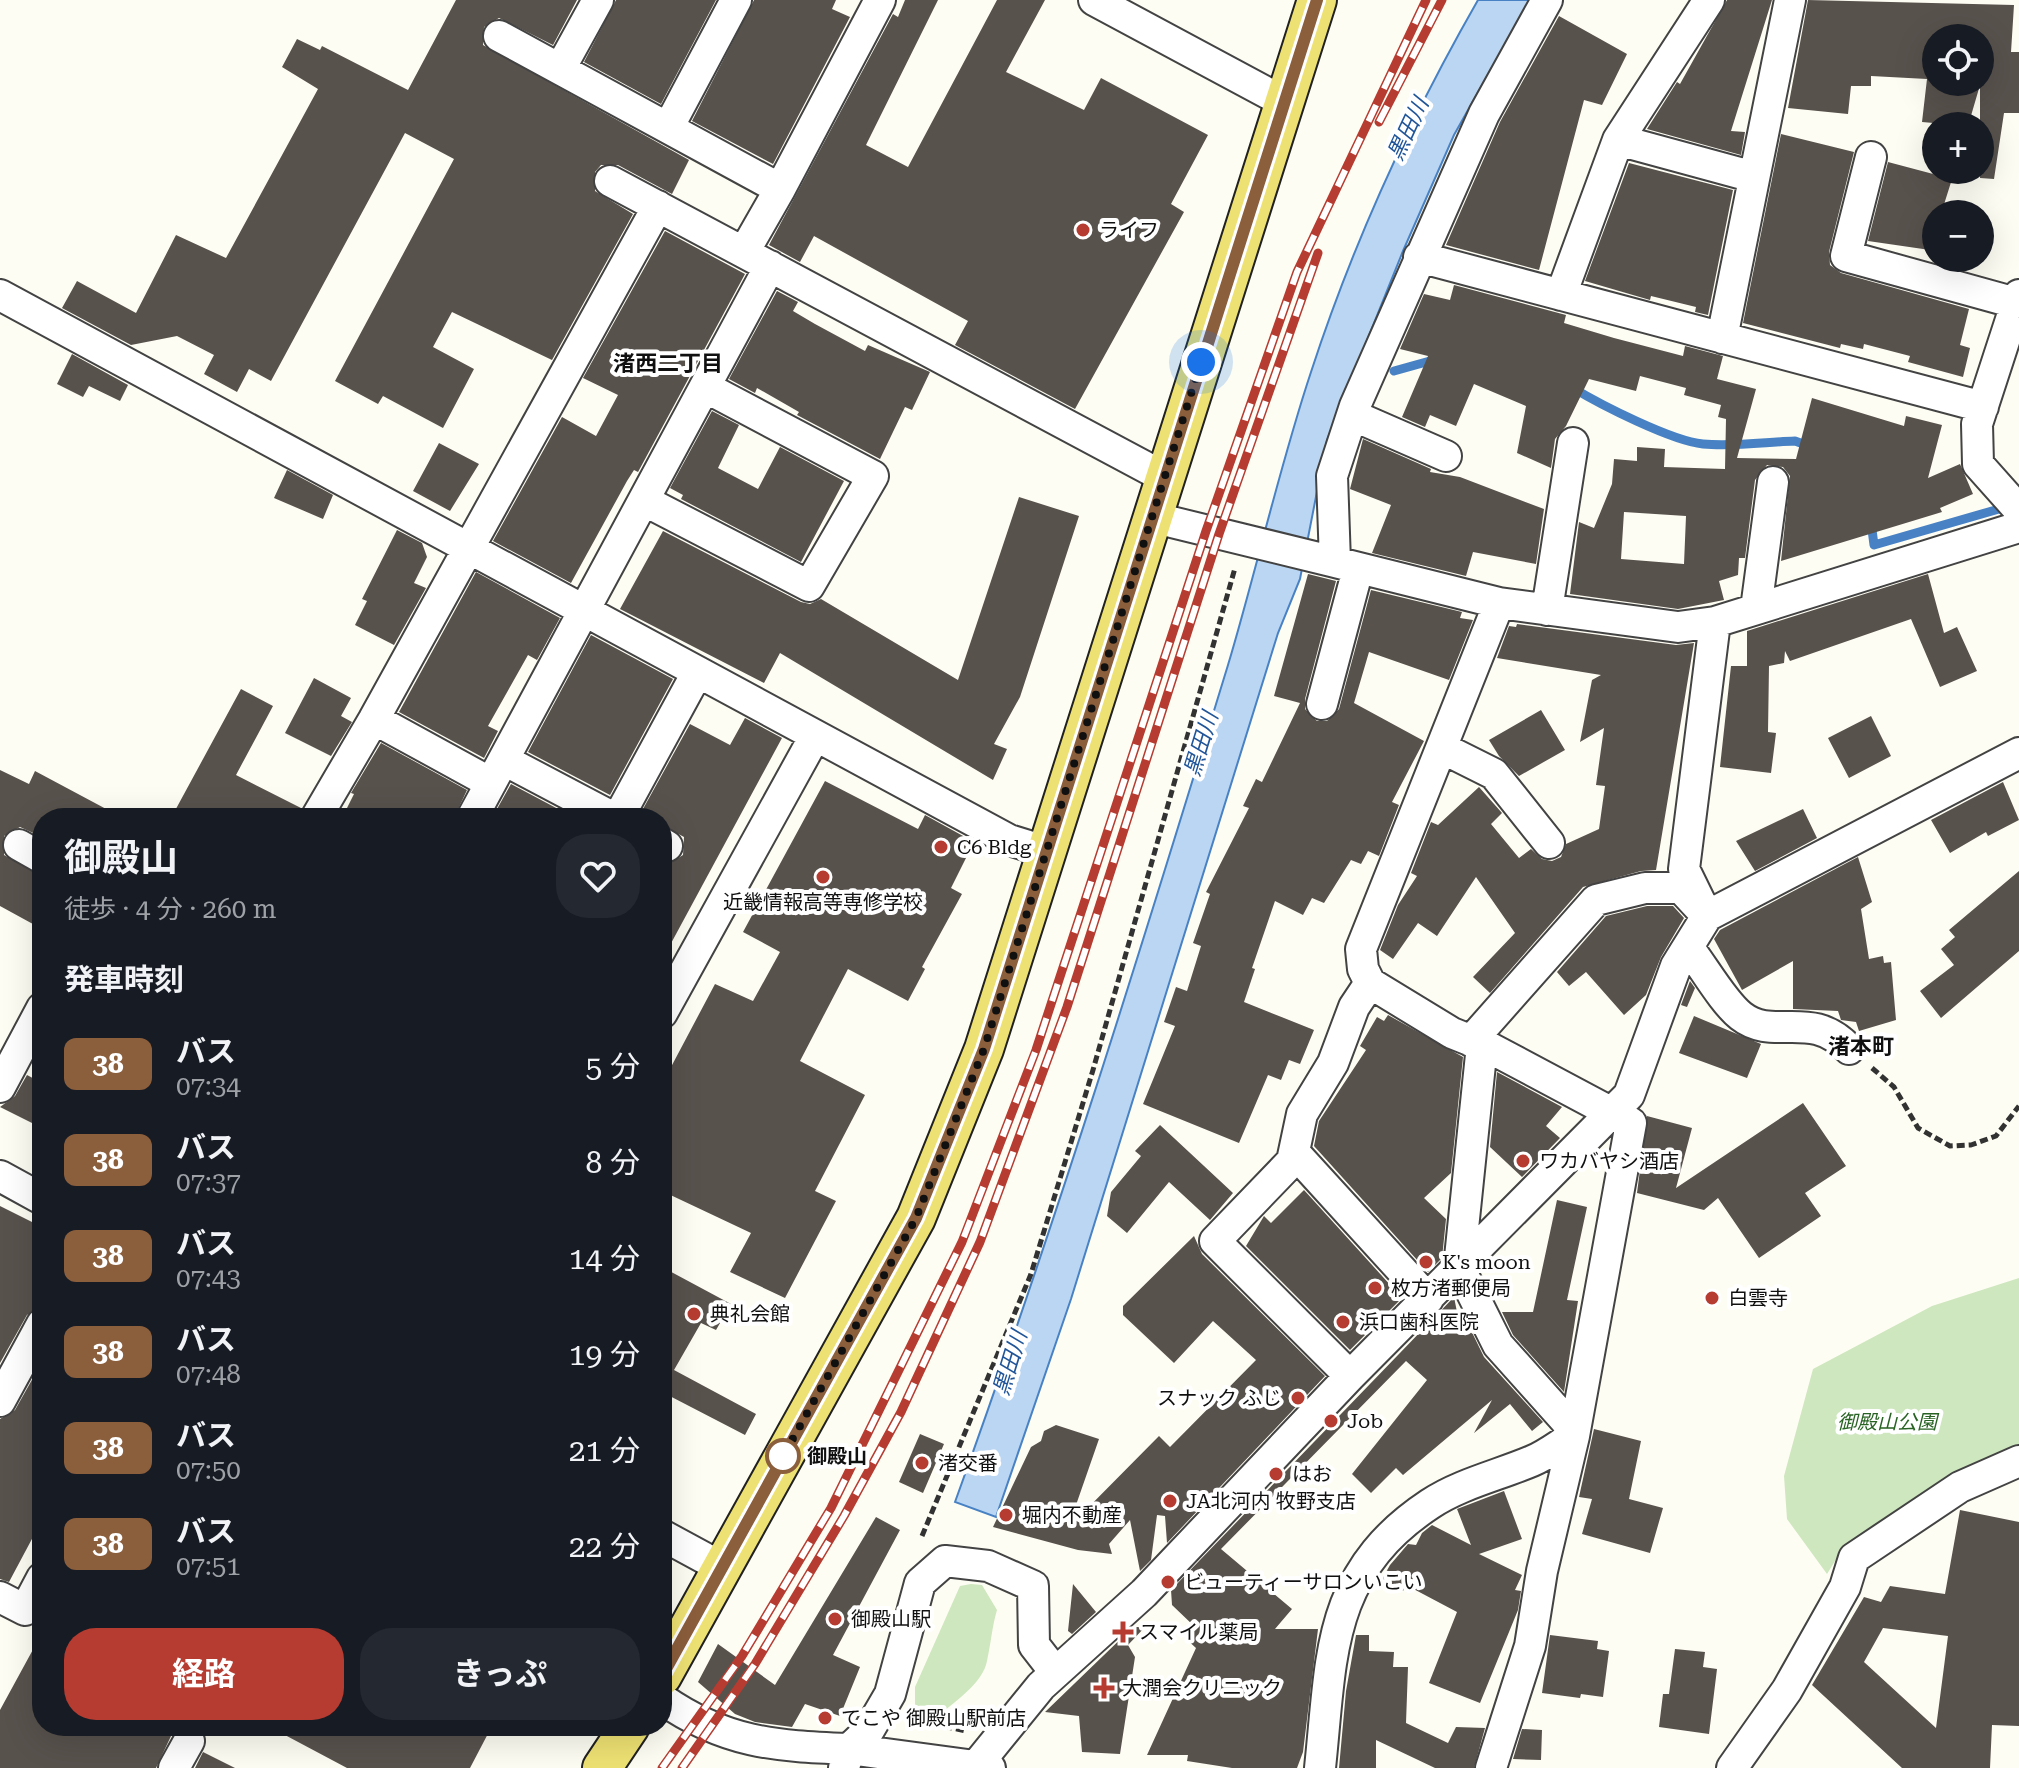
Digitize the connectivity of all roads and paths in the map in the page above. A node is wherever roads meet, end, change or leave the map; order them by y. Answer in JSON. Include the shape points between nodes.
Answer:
{"nodes":[{"id":1,"x":598,"y":0,"type":"edge"},
{"id":2,"x":736,"y":0,"type":"edge"},
{"id":3,"x":880,"y":0,"type":"edge"},
{"id":4,"x":1094,"y":0,"type":"edge"},
{"id":5,"x":1317,"y":0,"type":"edge"},
{"id":6,"x":1547,"y":0,"type":"edge"},
{"id":7,"x":1709,"y":0,"type":"edge"},
{"id":8,"x":1790,"y":0,"type":"edge"},
{"id":9,"x":499,"y":36,"type":"dead end"},
{"id":10,"x":560,"y":69,"type":"junction"},
{"id":11,"x":1284,"y":102,"type":"junction"},
{"id":12,"x":668,"y":128,"type":"junction"},
{"id":13,"x":1618,"y":140,"type":"junction"},
{"id":14,"x":1871,"y":157,"type":"dead end"},
{"id":15,"x":1754,"y":177,"type":"junction"},
{"id":16,"x":610,"y":181,"type":"dead end"},
{"id":17,"x":780,"y":189,"type":"junction"},
{"id":18,"x":658,"y":206,"type":"junction"},
{"id":19,"x":1419,"y":257,"type":"junction"},
{"id":20,"x":757,"y":259,"type":"junction"},
{"id":21,"x":0,"y":295,"type":"edge"},
{"id":22,"x":1561,"y":295,"type":"junction"},
{"id":23,"x":2018,"y":299,"type":"edge"},
{"id":24,"x":1722,"y":338,"type":"junction"},
{"id":25,"x":705,"y":387,"type":"junction"},
{"id":26,"x":1983,"y":407,"type":"junction"},
{"id":27,"x":1352,"y":415,"type":"junction"},
{"id":28,"x":1573,"y":443,"type":"dead end"},
{"id":29,"x":1446,"y":456,"type":"dead end"},
{"id":30,"x":1164,"y":477,"type":"junction"},
{"id":31,"x":1773,"y":482,"type":"dead end"},
{"id":32,"x":645,"y":501,"type":"junction"},
{"id":33,"x":2019,"y":510,"type":"edge"},
{"id":34,"x":1151,"y":517,"type":"junction"},
{"id":35,"x":2019,"y":527,"type":"edge"},
{"id":36,"x":1252,"y":542,"type":"junction"},
{"id":37,"x":468,"y":550,"type":"junction"},
{"id":38,"x":1334,"y":562,"type":"junction"},
{"id":39,"x":1499,"y":603,"type":"junction"},
{"id":40,"x":1756,"y":609,"type":"junction"},
{"id":41,"x":1547,"y":610,"type":"junction"},
{"id":42,"x":584,"y":613,"type":"junction"},
{"id":43,"x":1715,"y":622,"type":"junction"},
{"id":44,"x":697,"y":673,"type":"junction"},
{"id":45,"x":1322,"y":704,"type":"dead end"},
{"id":46,"x":374,"y":719,"type":"junction"},
{"id":47,"x":815,"y":736,"type":"junction"},
{"id":48,"x":1444,"y":749,"type":"junction"},
{"id":49,"x":2019,"y":753,"type":"edge"},
{"id":50,"x":498,"y":772,"type":"junction"},
{"id":51,"x":322,"y":808,"type":"edge"},
{"id":52,"x":478,"y":808,"type":"edge"},
{"id":53,"x":590,"y":808,"type":"edge"},
{"id":54,"x":622,"y":808,"type":"edge"},
{"id":55,"x":1549,"y":843,"type":"dead end"},
{"id":56,"x":1048,"y":852,"type":"junction"},
{"id":57,"x":1707,"y":916,"type":"junction"},
{"id":58,"x":1688,"y":947,"type":"junction"},
{"id":59,"x":1370,"y":983,"type":"junction"},
{"id":60,"x":672,"y":995,"type":"edge"},
{"id":61,"x":32,"y":1027,"type":"edge"},
{"id":62,"x":1476,"y":1043,"type":"junction"},
{"id":63,"x":1849,"y":1049,"type":"joint"},
{"id":64,"x":0,"y":1087,"type":"edge"},
{"id":65,"x":2019,"y":1106,"type":"edge"},
{"id":66,"x":1610,"y":1111,"type":"junction"},
{"id":67,"x":1294,"y":1152,"type":"junction"},
{"id":68,"x":0,"y":1176,"type":"edge"},
{"id":69,"x":32,"y":1194,"type":"edge"},
{"id":70,"x":1459,"y":1267,"type":"junction"},
{"id":71,"x":1428,"y":1299,"type":"junction"},
{"id":72,"x":32,"y":1342,"type":"edge"},
{"id":73,"x":1350,"y":1376,"type":"junction"},
{"id":74,"x":0,"y":1401,"type":"edge"},
{"id":75,"x":1574,"y":1436,"type":"junction"},
{"id":76,"x":2019,"y":1461,"type":"edge"},
{"id":77,"x":922,"y":1536,"type":"dead end"},
{"id":78,"x":672,"y":1540,"type":"edge"},
{"id":79,"x":721,"y":1567,"type":"junction"},
{"id":80,"x":0,"y":1597,"type":"edge"},
{"id":81,"x":32,"y":1597,"type":"edge"},
{"id":82,"x":672,"y":1658,"type":"edge"},
{"id":83,"x":1055,"y":1672,"type":"junction"},
{"id":84,"x":672,"y":1706,"type":"edge"},
{"id":85,"x":879,"y":1713,"type":"junction"},
{"id":86,"x":623,"y":1736,"type":"edge"},
{"id":87,"x":999,"y":1737,"type":"junction"},
{"id":88,"x":189,"y":1741,"type":"dead end"},
{"id":89,"x":847,"y":1759,"type":"edge"},
{"id":90,"x":983,"y":1767,"type":"edge"},
{"id":91,"x":174,"y":1768,"type":"edge"},
{"id":92,"x":602,"y":1768,"type":"edge"},
{"id":93,"x":1320,"y":1768,"type":"edge"},
{"id":94,"x":1491,"y":1768,"type":"edge"},
{"id":95,"x":1732,"y":1768,"type":"edge"}],
"edges":[{"from":1,"to":10,"type":"street"},
{"from":2,"to":12,"type":"street"},
{"from":3,"to":17,"type":"street"},
{"from":4,"to":11,"type":"street"},
{"from":5,"to":11,"type":"main road"},
{"from":6,"to":19,"type":"street","via":[[1484,114]]},
{"from":7,"to":13,"type":"street"},
{"from":8,"to":15,"type":"street"},
{"from":9,"to":10,"type":"street"},
{"from":10,"to":12,"type":"street"},
{"from":11,"to":30,"type":"main road"},
{"from":12,"to":17,"type":"street"},
{"from":13,"to":15,"type":"street"},
{"from":13,"to":22,"type":"street"},
{"from":14,"to":23,"type":"street","via":[[1846,256]]},
{"from":15,"to":24,"type":"street"},
{"from":16,"to":18,"type":"street"},
{"from":17,"to":20,"type":"street"},
{"from":18,"to":20,"type":"street"},
{"from":18,"to":37,"type":"street"},
{"from":19,"to":22,"type":"street"},
{"from":19,"to":27,"type":"street"},
{"from":20,"to":25,"type":"street"},
{"from":20,"to":30,"type":"street"},
{"from":21,"to":37,"type":"street"},
{"from":22,"to":24,"type":"street"},
{"from":23,"to":26,"type":"street"},
{"from":24,"to":26,"type":"street"},
{"from":25,"to":32,"type":"street"},
{"from":25,"to":32,"type":"street","via":[[873,476],[809,586]]},
{"from":26,"to":33,"type":"street","via":[[1977,424],[1978,464]]},
{"from":27,"to":29,"type":"street"},
{"from":27,"to":38,"type":"street","via":[[1332,476]]},
{"from":28,"to":41,"type":"street"},
{"from":30,"to":34,"type":"main road"},
{"from":31,"to":40,"type":"street"},
{"from":32,"to":42,"type":"street"},
{"from":34,"to":36,"type":"street"},
{"from":34,"to":56,"type":"main road"},
{"from":35,"to":40,"type":"street"},
{"from":36,"to":38,"type":"street"},
{"from":36,"to":77,"type":"path","via":[[1031,1274]]},
{"from":37,"to":42,"type":"street"},
{"from":37,"to":46,"type":"street"},
{"from":38,"to":39,"type":"street"},
{"from":38,"to":45,"type":"street"},
{"from":39,"to":41,"type":"street"},
{"from":39,"to":48,"type":"street"},
{"from":40,"to":43,"type":"street"},
{"from":41,"to":43,"type":"street","via":[[1678,627]]},
{"from":42,"to":44,"type":"street"},
{"from":42,"to":50,"type":"street"},
{"from":43,"to":57,"type":"street","via":[[1684,869]]},
{"from":44,"to":47,"type":"street"},
{"from":44,"to":54,"type":"street"},
{"from":46,"to":50,"type":"street"},
{"from":46,"to":51,"type":"street"},
{"from":47,"to":56,"type":"street","via":[[1009,840]]},
{"from":47,"to":60,"type":"street"},
{"from":48,"to":55,"type":"street","via":[[1494,774]]},
{"from":48,"to":59,"type":"street","via":[[1361,949]]},
{"from":49,"to":57,"type":"street"},
{"from":50,"to":52,"type":"street"},
{"from":50,"to":53,"type":"street"},
{"from":56,"to":79,"type":"main road","via":[[984,1049],[916,1218]]},
{"from":57,"to":58,"type":"street"},
{"from":57,"to":62,"type":"street","via":[[1681,888],[1645,888],[1596,900]]},
{"from":58,"to":63,"type":"street","via":[[1740,1016],[1759,1025],[1819,1027]]},
{"from":58,"to":66,"type":"street","via":[[1676,966],[1629,1095]]},
{"from":59,"to":62,"type":"street"},
{"from":59,"to":67,"type":"street","via":[[1354,1007],[1333,1063],[1302,1114]]},
{"from":61,"to":64,"type":"street"},
{"from":62,"to":66,"type":"street"},
{"from":62,"to":70,"type":"street"},
{"from":63,"to":65,"type":"path","via":[[1894,1087],[1918,1128],[1950,1146],[1996,1136]]},
{"from":66,"to":70,"type":"street"},
{"from":66,"to":75,"type":"street","via":[[1631,1123]]},
{"from":67,"to":71,"type":"street"},
{"from":67,"to":73,"type":"street","via":[[1292,1161],[1215,1241]]},
{"from":68,"to":69,"type":"street"},
{"from":70,"to":71,"type":"street"},
{"from":70,"to":75,"type":"street","via":[[1498,1345]]},
{"from":71,"to":73,"type":"street"},
{"from":72,"to":74,"type":"street"},
{"from":73,"to":83,"type":"street","via":[[1144,1593]]},
{"from":75,"to":93,"type":"street","via":[[1536,1460],[1432,1503],[1373,1554],[1346,1599],[1336,1628]]},
{"from":75,"to":94,"type":"street","via":[[1530,1646]]},
{"from":76,"to":95,"type":"street","via":[[1960,1487],[1854,1558],[1845,1587],[1787,1690]]},
{"from":78,"to":79,"type":"street"},
{"from":79,"to":82,"type":"main road"},
{"from":80,"to":81,"type":"street","via":[[25,1610]]},
{"from":83,"to":85,"type":"street","via":[[1034,1645],[1033,1586],[988,1566],[945,1561],[920,1583],[890,1694]]},
{"from":83,"to":87,"type":"street"},
{"from":84,"to":89,"type":"street","via":[[731,1737]]},
{"from":85,"to":87,"type":"path"},
{"from":85,"to":89,"type":"street"},
{"from":86,"to":92,"type":"main road"},
{"from":87,"to":90,"type":"street"},
{"from":88,"to":91,"type":"street"},
{"from":89,"to":90,"type":"street"}]}
